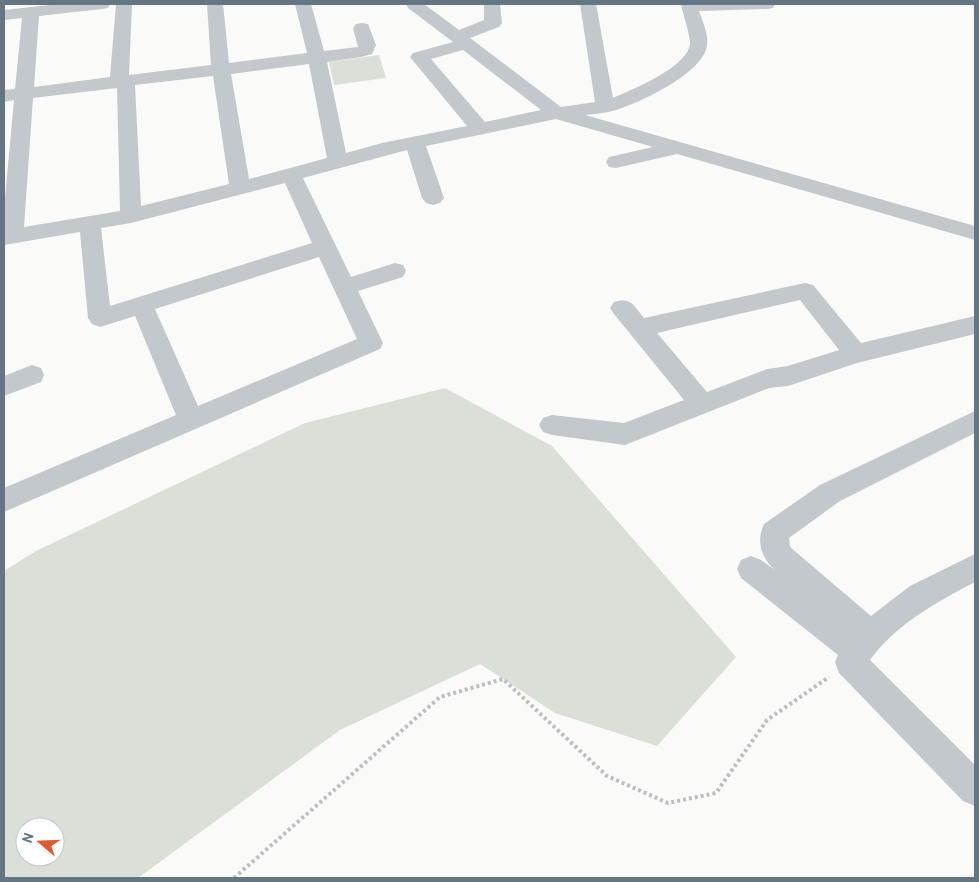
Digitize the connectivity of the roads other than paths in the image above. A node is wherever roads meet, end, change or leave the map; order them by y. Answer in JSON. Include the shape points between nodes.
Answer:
{"nodes":[{"id":1,"x":102,"y":4,"type":"edge"},
{"id":2,"x":124,"y":4,"type":"edge"},
{"id":3,"x":215,"y":4,"type":"edge"},
{"id":4,"x":303,"y":4,"type":"edge"},
{"id":5,"x":414,"y":4,"type":"edge"},
{"id":6,"x":492,"y":4,"type":"edge"},
{"id":7,"x":588,"y":4,"type":"edge"},
{"id":8,"x":766,"y":4,"type":"edge"},
{"id":9,"x":689,"y":5,"type":"edge"},
{"id":10,"x":31,"y":12,"type":"junction"},
{"id":11,"x":4,"y":15,"type":"edge"},
{"id":12,"x":362,"y":28,"type":"dead end"},
{"id":13,"x":462,"y":41,"type":"junction"},
{"id":14,"x":317,"y":58,"type":"junction"},
{"id":15,"x":222,"y":70,"type":"junction"},
{"id":16,"x":122,"y":82,"type":"junction"},
{"id":17,"x":24,"y":94,"type":"junction"},
{"id":18,"x":4,"y":96,"type":"edge"},
{"id":19,"x":605,"y":106,"type":"junction"},
{"id":20,"x":557,"y":114,"type":"junction"},
{"id":21,"x":481,"y":130,"type":"junction"},
{"id":22,"x":414,"y":143,"type":"junction"},
{"id":23,"x":676,"y":148,"type":"junction"},
{"id":24,"x":338,"y":161,"type":"junction"},
{"id":25,"x":616,"y":162,"type":"dead end"},
{"id":26,"x":291,"y":175,"type":"junction"},
{"id":27,"x":240,"y":188,"type":"junction"},
{"id":28,"x":433,"y":198,"type":"dead end"},
{"id":29,"x":131,"y":216,"type":"junction"},
{"id":30,"x":90,"y":224,"type":"junction"},
{"id":31,"x":975,"y":233,"type":"edge"},
{"id":32,"x":8,"y":237,"type":"edge"},
{"id":33,"x":326,"y":247,"type":"junction"},
{"id":34,"x":395,"y":271,"type":"dead end"},
{"id":35,"x":344,"y":287,"type":"junction"},
{"id":36,"x":142,"y":305,"type":"junction"},
{"id":37,"x":622,"y":308,"type":"dead end"},
{"id":38,"x":975,"y":325,"type":"edge"},
{"id":39,"x":639,"y":328,"type":"junction"},
{"id":40,"x":856,"y":354,"type":"junction"},
{"id":41,"x":32,"y":375,"type":"dead end"},
{"id":42,"x":4,"y":386,"type":"edge"},
{"id":43,"x":702,"y":404,"type":"junction"},
{"id":44,"x":190,"y":420,"type":"junction"},
{"id":45,"x":975,"y":421,"type":"edge"},
{"id":46,"x":552,"y":425,"type":"dead end"},
{"id":47,"x":4,"y":499,"type":"edge"},
{"id":48,"x":975,"y":567,"type":"edge"},
{"id":49,"x":751,"y":570,"type":"dead end"},
{"id":50,"x":859,"y":650,"type":"junction"},
{"id":51,"x":975,"y":789,"type":"edge"}],
"edges":[{"from":1,"to":10,"type":"street"},
{"from":2,"to":16,"type":"street"},
{"from":3,"to":15,"type":"street"},
{"from":4,"to":14,"type":"street"},
{"from":5,"to":13,"type":"street"},
{"from":6,"to":13,"type":"street","via":[[492,24]]},
{"from":7,"to":19,"type":"street"},
{"from":8,"to":9,"type":"street"},
{"from":9,"to":19,"type":"street","via":[[700,43],[696,53],[684,67],[649,89]]},
{"from":10,"to":11,"type":"street"},
{"from":10,"to":17,"type":"street"},
{"from":12,"to":14,"type":"street","via":[[366,50]]},
{"from":13,"to":20,"type":"street"},
{"from":13,"to":21,"type":"street","via":[[419,57]]},
{"from":14,"to":15,"type":"street"},
{"from":14,"to":24,"type":"street"},
{"from":15,"to":16,"type":"street"},
{"from":15,"to":27,"type":"street"},
{"from":16,"to":17,"type":"street"},
{"from":16,"to":29,"type":"street"},
{"from":17,"to":18,"type":"street"},
{"from":17,"to":32,"type":"street"},
{"from":19,"to":20,"type":"street"},
{"from":20,"to":21,"type":"street"},
{"from":20,"to":23,"type":"street"},
{"from":21,"to":22,"type":"street"},
{"from":22,"to":24,"type":"street"},
{"from":22,"to":28,"type":"street"},
{"from":23,"to":25,"type":"street"},
{"from":23,"to":31,"type":"street"},
{"from":24,"to":26,"type":"street"},
{"from":26,"to":27,"type":"street"},
{"from":26,"to":33,"type":"street"},
{"from":27,"to":29,"type":"street"},
{"from":29,"to":30,"type":"street"},
{"from":30,"to":32,"type":"street"},
{"from":30,"to":36,"type":"street","via":[[100,318]]},
{"from":33,"to":35,"type":"street"},
{"from":33,"to":36,"type":"street"},
{"from":34,"to":35,"type":"street"},
{"from":35,"to":44,"type":"street","via":[[371,343]]},
{"from":36,"to":44,"type":"street"},
{"from":37,"to":39,"type":"street"},
{"from":38,"to":40,"type":"street"},
{"from":39,"to":40,"type":"street","via":[[806,291]]},
{"from":39,"to":43,"type":"street"},
{"from":40,"to":43,"type":"street","via":[[766,380]]},
{"from":41,"to":42,"type":"street"},
{"from":43,"to":46,"type":"street","via":[[626,434]]},
{"from":44,"to":47,"type":"street"},
{"from":45,"to":50,"type":"street","via":[[830,493],[774,533],[776,553]]},
{"from":48,"to":50,"type":"street","via":[[920,596]]},
{"from":49,"to":50,"type":"street"},
{"from":50,"to":51,"type":"street"}]}
